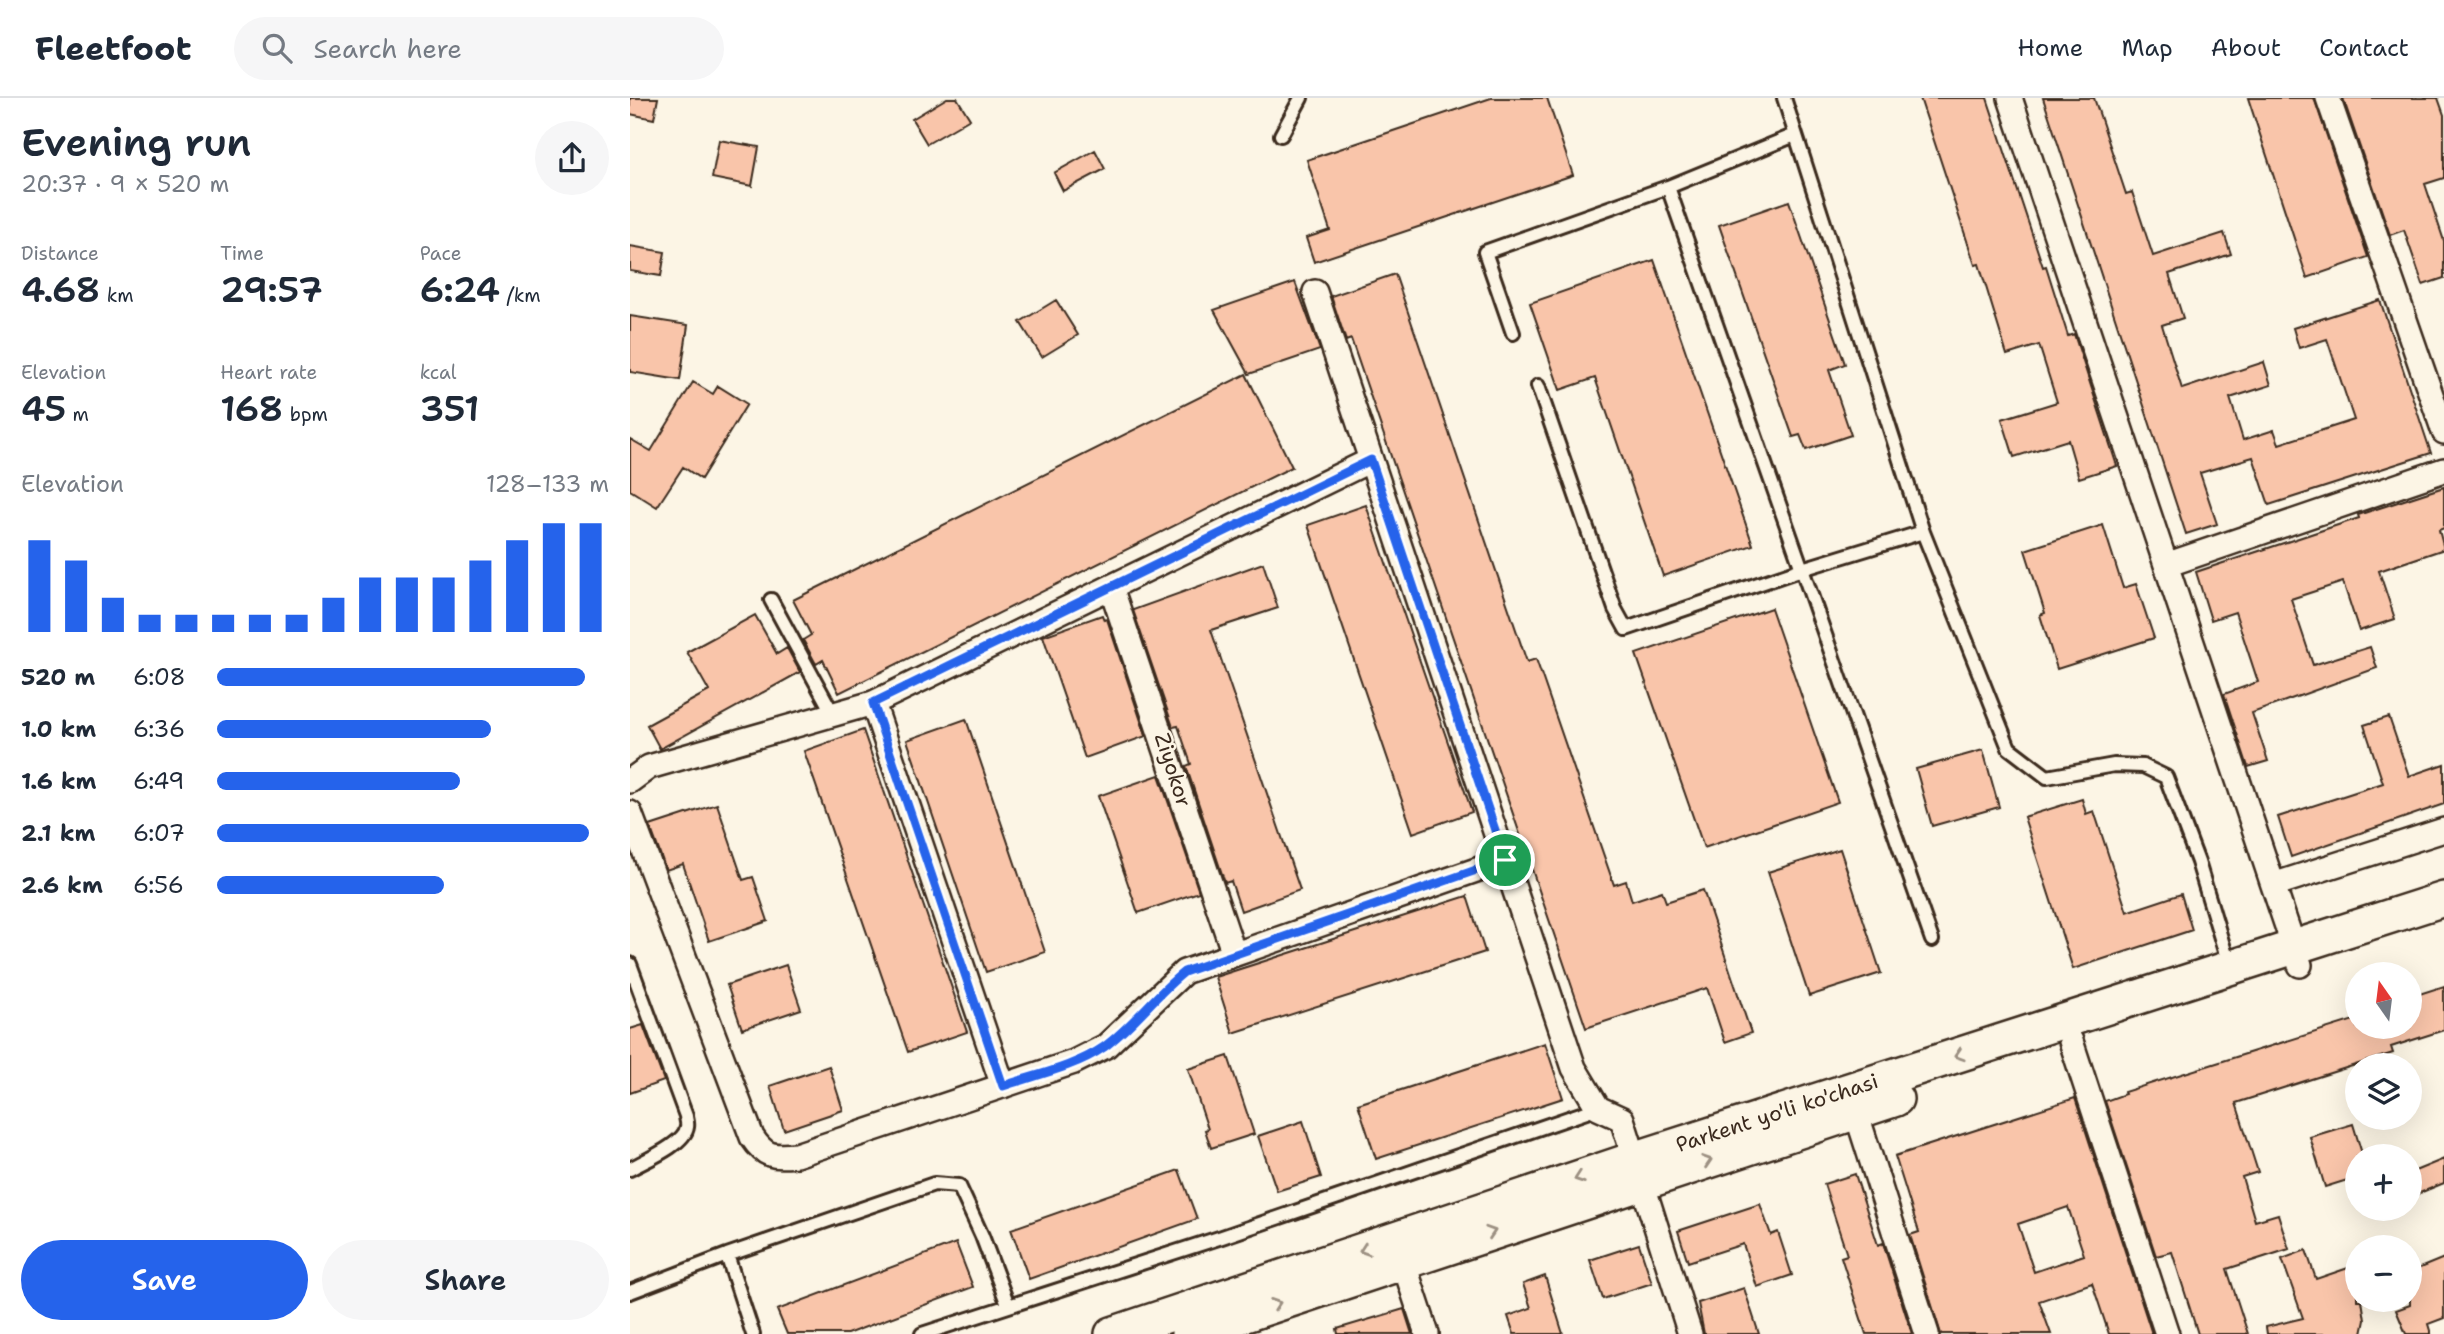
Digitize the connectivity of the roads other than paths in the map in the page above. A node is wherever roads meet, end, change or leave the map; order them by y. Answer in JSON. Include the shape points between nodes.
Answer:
{"nodes":[{"id":1,"x":1301,"y":98,"type":"edge"},
{"id":2,"x":1784,"y":98,"type":"edge"},
{"id":3,"x":2010,"y":98,"type":"edge"},
{"id":4,"x":2328,"y":98,"type":"edge"},
{"id":5,"x":1281,"y":135,"type":"dead end"},
{"id":6,"x":1795,"y":135,"type":"junction"},
{"id":7,"x":1668,"y":187,"type":"junction"},
{"id":8,"x":1315,"y":292,"type":"dead end"},
{"id":9,"x":1513,"y":333,"type":"dead end"},
{"id":10,"x":1538,"y":386,"type":"dead end"},
{"id":11,"x":2444,"y":432,"type":"edge"},
{"id":12,"x":1371,"y":460,"type":"junction"},
{"id":13,"x":2444,"y":470,"type":"edge"},
{"id":14,"x":1923,"y":532,"type":"junction"},
{"id":15,"x":2166,"y":565,"type":"junction"},
{"id":16,"x":1802,"y":569,"type":"junction"},
{"id":17,"x":1111,"y":587,"type":"junction"},
{"id":18,"x":771,"y":600,"type":"dead end"},
{"id":19,"x":873,"y":703,"type":"junction"},
{"id":20,"x":833,"y":714,"type":"junction"},
{"id":21,"x":630,"y":781,"type":"edge"},
{"id":22,"x":630,"y":813,"type":"edge"},
{"id":23,"x":2444,"y":830,"type":"edge"},
{"id":24,"x":1505,"y":860,"type":"junction"},
{"id":25,"x":2273,"y":884,"type":"junction"},
{"id":26,"x":2444,"y":900,"type":"edge"},
{"id":27,"x":2444,"y":918,"type":"edge"},
{"id":28,"x":1932,"y":940,"type":"dead end"},
{"id":29,"x":1234,"y":954,"type":"junction"},
{"id":30,"x":2297,"y":957,"type":"junction"},
{"id":31,"x":630,"y":964,"type":"edge"},
{"id":32,"x":2230,"y":968,"type":"junction"},
{"id":33,"x":2071,"y":1041,"type":"junction"},
{"id":34,"x":1003,"y":1086,"type":"junction"},
{"id":35,"x":1598,"y":1108,"type":"junction"},
{"id":36,"x":1856,"y":1112,"type":"junction"},
{"id":37,"x":630,"y":1169,"type":"edge"},
{"id":38,"x":1638,"y":1171,"type":"junction"},
{"id":39,"x":727,"y":1255,"type":"junction"},
{"id":40,"x":1403,"y":1261,"type":"junction"},
{"id":41,"x":630,"y":1292,"type":"edge"},
{"id":42,"x":1008,"y":1305,"type":"junction"},
{"id":43,"x":753,"y":1334,"type":"edge"},
{"id":44,"x":922,"y":1334,"type":"edge"},
{"id":45,"x":1112,"y":1334,"type":"edge"},
{"id":46,"x":1188,"y":1334,"type":"edge"},
{"id":47,"x":1427,"y":1334,"type":"edge"},
{"id":48,"x":1690,"y":1334,"type":"edge"},
{"id":49,"x":1927,"y":1334,"type":"edge"},
{"id":50,"x":2167,"y":1334,"type":"edge"}],
"edges":[{"from":1,"to":5,"type":"lane"},
{"from":2,"to":6,"type":"lane"},
{"from":3,"to":15,"type":"street"},
{"from":4,"to":11,"type":"street"},
{"from":6,"to":7,"type":"lane"},
{"from":6,"to":14,"type":"lane"},
{"from":7,"to":9,"type":"lane","via":[[1485,252]]},
{"from":7,"to":16,"type":"lane"},
{"from":8,"to":12,"type":"street"},
{"from":10,"to":16,"type":"lane","via":[[1615,609],[1626,628]]},
{"from":12,"to":17,"type":"street"},
{"from":12,"to":24,"type":"street"},
{"from":13,"to":15,"type":"street"},
{"from":14,"to":16,"type":"lane"},
{"from":14,"to":32,"type":"lane","via":[[2008,748],[2047,777],[2114,765],[2143,766],[2166,777]]},
{"from":15,"to":25,"type":"street"},
{"from":16,"to":28,"type":"lane"},
{"from":17,"to":19,"type":"street"},
{"from":17,"to":29,"type":"street","name":"Ziyokor"},
{"from":18,"to":20,"type":"lane"},
{"from":19,"to":20,"type":"street"},
{"from":19,"to":34,"type":"street"},
{"from":20,"to":21,"type":"street","via":[[649,767]]},
{"from":22,"to":34,"type":"street","via":[[760,1150],[776,1157],[796,1155]]},
{"from":23,"to":25,"type":"street"},
{"from":24,"to":29,"type":"street"},
{"from":24,"to":35,"type":"street","via":[[1574,1068]]},
{"from":25,"to":30,"type":"street"},
{"from":26,"to":30,"type":"street","name":"Parkent yo'li ko'chasi"},
{"from":27,"to":30,"type":"street","name":"Parkent yo'li ko'chasi"},
{"from":29,"to":34,"type":"street","via":[[1184,972],[1089,1056]]},
{"from":30,"to":32,"type":"street","name":"Parkent yo'li ko'chasi"},
{"from":30,"to":33,"type":"street","name":"Parkent yo'li ko'chasi"},
{"from":31,"to":37,"type":"lane","via":[[687,1127],[672,1146]]},
{"from":32,"to":38,"type":"street","name":"Parkent yo'li ko'chasi","one_way":true},
{"from":33,"to":36,"type":"street","name":"Parkent yo'li ko'chasi"},
{"from":33,"to":50,"type":"street"},
{"from":35,"to":38,"type":"street","via":[[1622,1119]]},
{"from":35,"to":42,"type":"lane"},
{"from":38,"to":36,"type":"street","name":"Parkent yo'li ko'chasi","one_way":true},
{"from":36,"to":49,"type":"street"},
{"from":40,"to":38,"type":"street","name":"Parkent yo'li ko'chasi","one_way":true},
{"from":38,"to":45,"type":"street","name":"Parkent yo'li ko'chasi","one_way":true},
{"from":38,"to":48,"type":"street"},
{"from":39,"to":41,"type":"lane"},
{"from":39,"to":42,"type":"lane","via":[[934,1184],[959,1185]]},
{"from":39,"to":43,"type":"lane"},
{"from":46,"to":40,"type":"street","name":"Parkent yo'li ko'chasi","one_way":true},
{"from":40,"to":47,"type":"street"},
{"from":42,"to":44,"type":"lane"}]}
